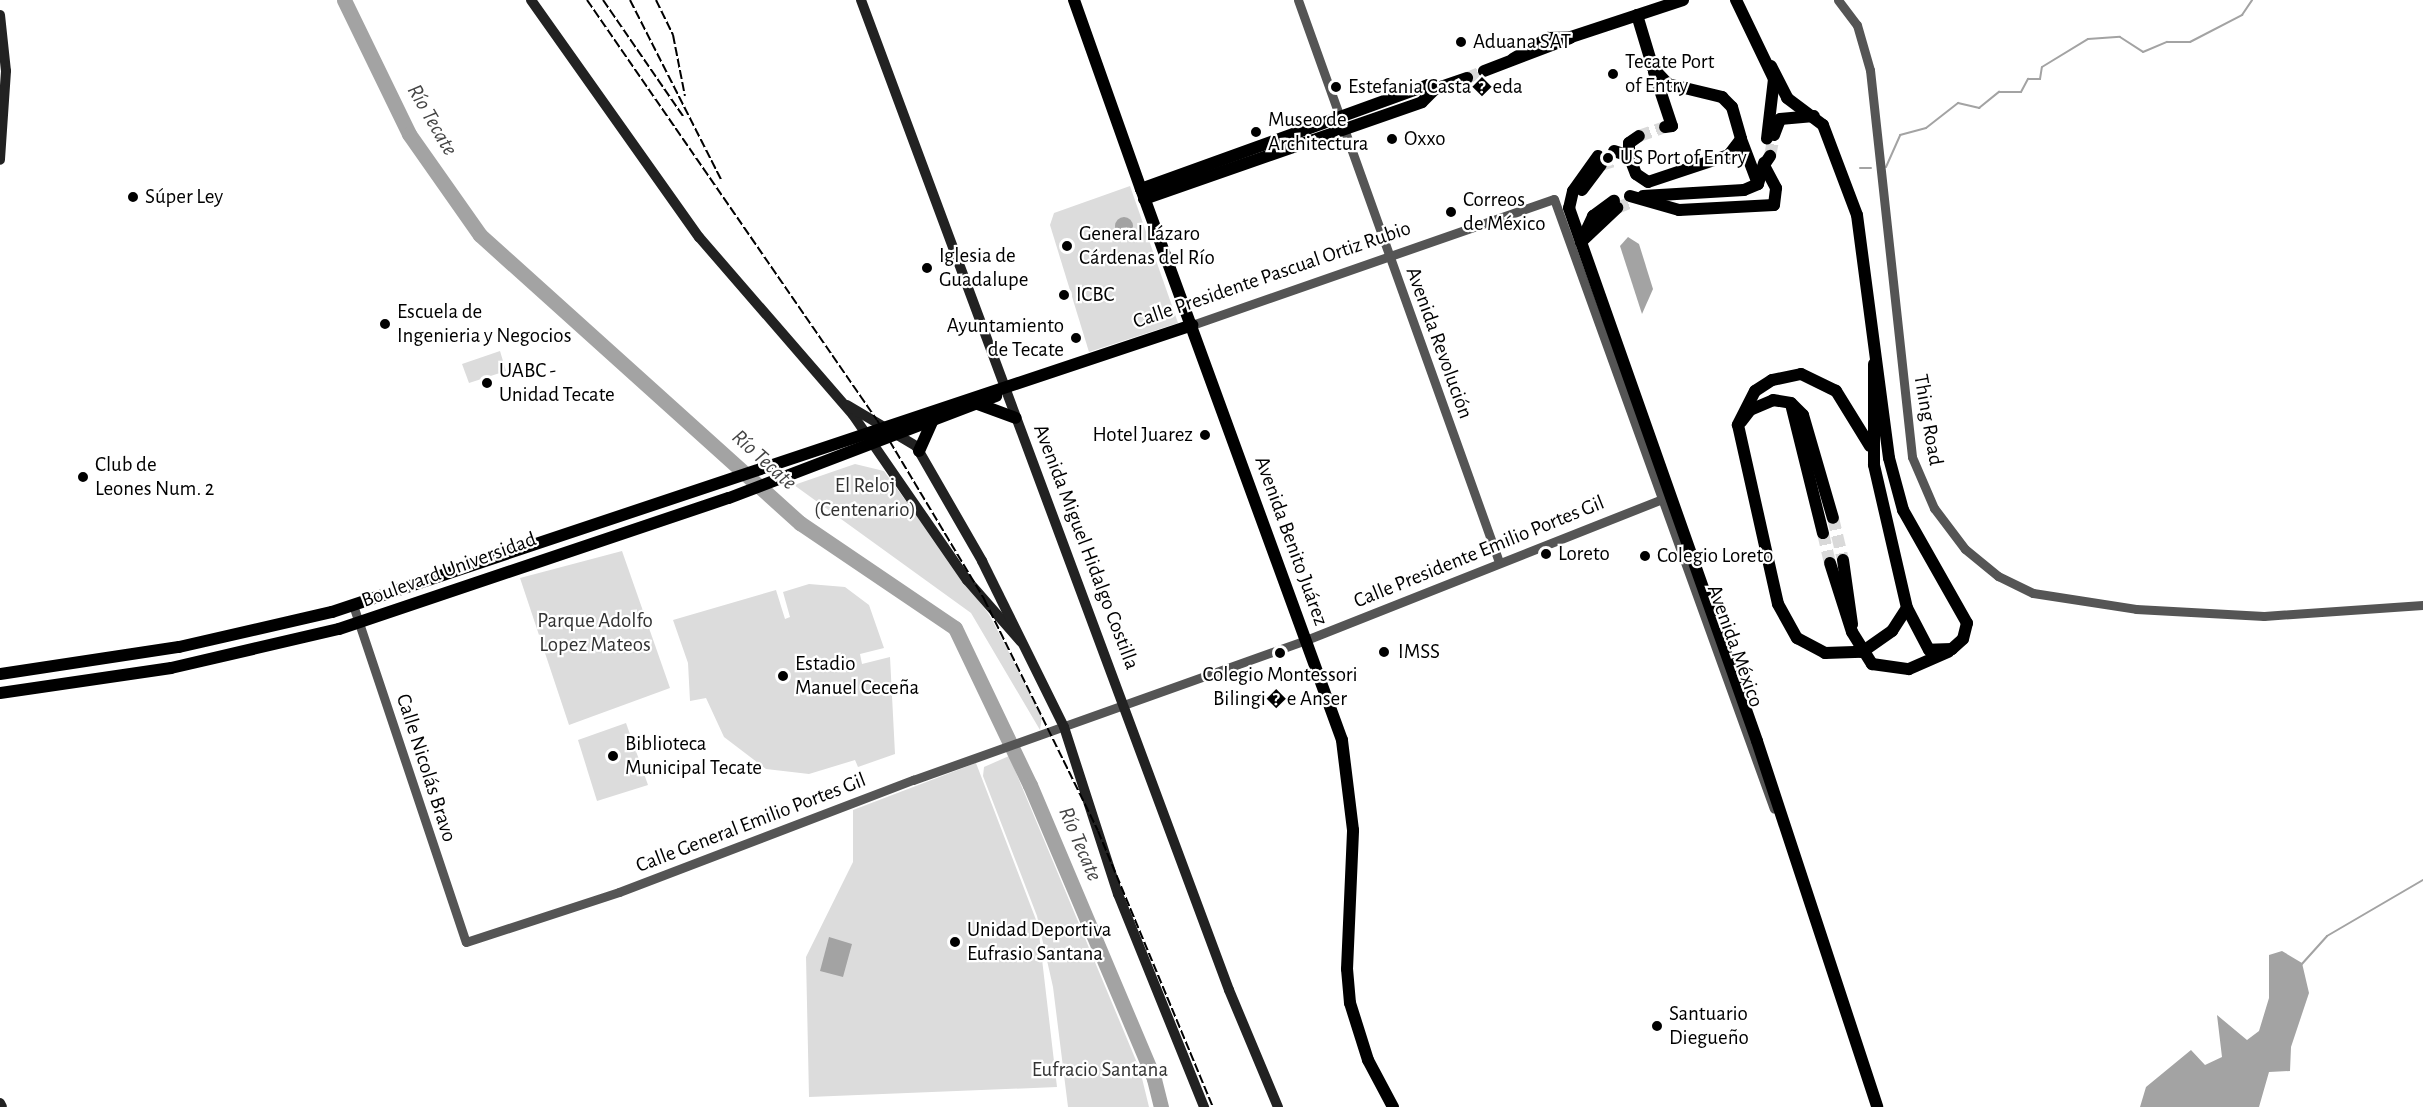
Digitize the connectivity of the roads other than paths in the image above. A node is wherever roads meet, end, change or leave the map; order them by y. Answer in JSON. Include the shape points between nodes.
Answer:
{"nodes":[{"id":1,"x":531,"y":0,"type":"edge"},
{"id":2,"x":861,"y":0,"type":"edge"},
{"id":3,"x":1074,"y":0,"type":"edge"},
{"id":4,"x":1298,"y":0,"type":"edge"},
{"id":5,"x":1657,"y":0,"type":"edge"},
{"id":6,"x":1683,"y":0,"type":"edge"},
{"id":7,"x":1736,"y":0,"type":"edge"},
{"id":8,"x":1838,"y":0,"type":"edge"},
{"id":9,"x":0,"y":15,"type":"edge"},
{"id":10,"x":1637,"y":15,"type":"junction"},
{"id":11,"x":1771,"y":66,"type":"junction"},
{"id":12,"x":1653,"y":68,"type":"junction"},
{"id":13,"x":1484,"y":71,"type":"tunnel mouth"},
{"id":14,"x":1467,"y":78,"type":"tunnel mouth"},
{"id":15,"x":1814,"y":116,"type":"junction"},
{"id":16,"x":1341,"y":124,"type":"junction"},
{"id":17,"x":1665,"y":127,"type":"dead end"},
{"id":18,"x":1639,"y":136,"type":"tunnel mouth"},
{"id":19,"x":1741,"y":139,"type":"junction"},
{"id":20,"x":0,"y":160,"type":"edge"},
{"id":21,"x":1600,"y":161,"type":"tunnel mouth"},
{"id":22,"x":1758,"y":184,"type":"junction"},
{"id":23,"x":1143,"y":194,"type":"junction"},
{"id":24,"x":1615,"y":204,"type":"tunnel mouth"},
{"id":25,"x":1581,"y":242,"type":"junction"},
{"id":26,"x":1389,"y":255,"type":"junction"},
{"id":27,"x":1192,"y":325,"type":"junction"},
{"id":28,"x":1874,"y":364,"type":"junction"},
{"id":29,"x":1004,"y":389,"type":"junction"},
{"id":30,"x":1791,"y":403,"type":"junction"},
{"id":31,"x":843,"y":404,"type":"junction"},
{"id":32,"x":978,"y":404,"type":"junction"},
{"id":33,"x":1016,"y":418,"type":"junction"},
{"id":34,"x":933,"y":420,"type":"junction"},
{"id":35,"x":887,"y":425,"type":"junction"},
{"id":36,"x":1738,"y":425,"type":"junction"},
{"id":37,"x":863,"y":434,"type":"junction"},
{"id":38,"x":899,"y":434,"type":"junction"},
{"id":39,"x":871,"y":445,"type":"junction"},
{"id":40,"x":1873,"y":451,"type":"junction"},
{"id":41,"x":919,"y":452,"type":"junction"},
{"id":42,"x":1666,"y":498,"type":"junction"},
{"id":43,"x":1833,"y":518,"type":"tunnel mouth"},
{"id":44,"x":1823,"y":533,"type":"tunnel mouth"},
{"id":45,"x":1843,"y":560,"type":"tunnel mouth"},
{"id":46,"x":1499,"y":562,"type":"junction"},
{"id":47,"x":1830,"y":563,"type":"tunnel mouth"},
{"id":48,"x":353,"y":605,"type":"junction"},
{"id":49,"x":2423,"y":605,"type":"edge"},
{"id":50,"x":1907,"y":608,"type":"junction"},
{"id":51,"x":359,"y":622,"type":"junction"},
{"id":52,"x":1852,"y":632,"type":"junction"},
{"id":53,"x":1306,"y":640,"type":"junction"},
{"id":54,"x":1021,"y":642,"type":"junction"},
{"id":55,"x":1952,"y":649,"type":"junction"},
{"id":56,"x":1862,"y":652,"type":"junction"},
{"id":57,"x":142,"y":653,"type":"junction"},
{"id":58,"x":0,"y":674,"type":"edge"},
{"id":59,"x":114,"y":678,"type":"junction"},
{"id":60,"x":0,"y":693,"type":"edge"},
{"id":61,"x":1125,"y":705,"type":"junction"},
{"id":62,"x":1064,"y":727,"type":"junction"},
{"id":63,"x":1047,"y":734,"type":"joint"},
{"id":64,"x":466,"y":942,"type":"joint"},
{"id":65,"x":1204,"y":1107,"type":"edge"},
{"id":66,"x":1278,"y":1107,"type":"edge"},
{"id":67,"x":1393,"y":1107,"type":"edge"},
{"id":68,"x":1877,"y":1107,"type":"edge"}],
"edges":[{"from":1,"to":31,"type":"main road","via":[[699,237]]},
{"from":2,"to":29,"type":"main road","name":"Avenida Miguel Hidalgo Costilla"},
{"from":3,"to":23,"type":"main road","name":"Avenida Benito Juárez"},
{"from":4,"to":16,"type":"street","name":"Avenida Revolución"},
{"from":5,"to":10,"type":"main road"},
{"from":6,"to":10,"type":"main road"},
{"from":7,"to":11,"type":"main road"},
{"from":8,"to":49,"type":"street","name":"Thing Road","via":[[1857,25],[1870,70],[1912,457],[1934,508],[1965,549],[1998,576],[2033,593],[2136,609],[2264,616]]},
{"from":9,"to":20,"type":"main road","via":[[6,80]]},
{"from":10,"to":12,"type":"main road"},
{"from":10,"to":13,"type":"main road","via":[[1571,37],[1548,38],[1514,59]]},
{"from":11,"to":15,"type":"main road","via":[[1787,99]]},
{"from":11,"to":15,"type":"main road","via":[[1770,139],[1780,118]]},
{"from":12,"to":17,"type":"main road","via":[[1672,126]]},
{"from":12,"to":19,"type":"main road","via":[[1668,84],[1722,97],[1732,107]]},
{"from":14,"to":16,"type":"main road"},
{"from":15,"to":28,"type":"main road","via":[[1829,136],[1857,214]]},
{"from":16,"to":23,"type":"main road"},
{"from":16,"to":26,"type":"street","name":"Avenida Revolución"},
{"from":18,"to":19,"type":"main road","via":[[1620,155],[1641,179],[1659,181],[1729,155]]},
{"from":19,"to":22,"type":"main road"},
{"from":21,"to":25,"type":"main road","via":[[1569,208]]},
{"from":22,"to":22,"type":"main road","via":[[1767,159],[1776,188],[1774,205],[1679,210],[1635,198],[1744,190]]},
{"from":23,"to":27,"type":"main road","name":"Avenida Benito Juárez"},
{"from":24,"to":25,"type":"main road"},
{"from":25,"to":42,"type":"main road"},
{"from":26,"to":27,"type":"street","name":"Calle Presidente Pascual Ortiz Rubio"},
{"from":26,"to":42,"type":"street","name":"Calle Presidente Pascual Ortiz Rubio","via":[[1554,199]]},
{"from":26,"to":46,"type":"street","name":"Avenida Revolución"},
{"from":27,"to":29,"type":"main road","name":"Calle Presidente Pascual Ortiz Rubio"},
{"from":27,"to":53,"type":"main road","name":"Avenida Benito Juárez"},
{"from":28,"to":40,"type":"main road"},
{"from":28,"to":55,"type":"main road","via":[[1903,510],[1967,623],[1963,639]]},
{"from":29,"to":32,"type":"main road","name":"Calle Presidente Pascual Ortiz Rubio"},
{"from":29,"to":33,"type":"main road","name":"Avenida Miguel Hidalgo Costilla"},
{"from":29,"to":35,"type":"main road","name":"Calle Presidente Pascual Ortiz Rubio"},
{"from":30,"to":36,"type":"main road","via":[[1764,403]]},
{"from":30,"to":43,"type":"main road","via":[[1811,431]]},
{"from":30,"to":44,"type":"main road"},
{"from":31,"to":35,"type":"main road"},
{"from":31,"to":37,"type":"main road"},
{"from":32,"to":33,"type":"main road"},
{"from":32,"to":34,"type":"main road","name":"Calle Presidente Pascual Ortiz Rubio"},
{"from":33,"to":61,"type":"main road","name":"Avenida Miguel Hidalgo Costilla"},
{"from":34,"to":38,"type":"main road","name":"Calle Presidente Pascual Ortiz Rubio"},
{"from":34,"to":41,"type":"main road"},
{"from":35,"to":37,"type":"main road","name":"Boulevard Universidad"},
{"from":35,"to":38,"type":"main road"},
{"from":36,"to":40,"type":"main road","via":[[1755,391],[1772,380],[1801,374],[1836,391]]},
{"from":36,"to":56,"type":"main road","via":[[1784,622],[1812,649],[1846,656]]},
{"from":37,"to":39,"type":"main road"},
{"from":37,"to":48,"type":"main road","name":"Boulevard Universidad"},
{"from":38,"to":39,"type":"main road","name":"Boulevard Universidad"},
{"from":38,"to":41,"type":"main road"},
{"from":39,"to":51,"type":"main road","name":"Boulevard Universidad","via":[[729,498]]},
{"from":39,"to":54,"type":"main road","via":[[968,580]]},
{"from":40,"to":50,"type":"main road"},
{"from":41,"to":54,"type":"main road"},
{"from":42,"to":46,"type":"street","name":"Calle Presidente Emilio Portes Gil"},
{"from":42,"to":68,"type":"main road","via":[[1792,849]]},
{"from":45,"to":52,"type":"main road"},
{"from":46,"to":53,"type":"street","name":"Calle Presidente Emilio Portes Gil"},
{"from":47,"to":52,"type":"main road"},
{"from":48,"to":51,"type":"street","name":"Calle Nicolás Bravo"},
{"from":48,"to":57,"type":"main road","name":"Boulevard Universidad"},
{"from":50,"to":55,"type":"main road","via":[[1929,650]]},
{"from":50,"to":56,"type":"main road","via":[[1892,631]]},
{"from":51,"to":59,"type":"main road","name":"Boulevard Universidad","via":[[278,646]]},
{"from":51,"to":64,"type":"street","name":"Calle Nicolás Bravo"},
{"from":52,"to":56,"type":"main road"},
{"from":53,"to":61,"type":"street","name":"Calle Presidente Emilio Portes Gil"},
{"from":53,"to":67,"type":"main road","name":"Avenida Benito Juárez","via":[[1347,765],[1353,830],[1350,1003],[1368,1060]]},
{"from":54,"to":62,"type":"main road"},
{"from":55,"to":56,"type":"main road","via":[[1935,661],[1896,670],[1872,664]]},
{"from":57,"to":58,"type":"main road","name":"Boulevard Universidad"},
{"from":57,"to":59,"type":"main road","via":[[119,663]]},
{"from":59,"to":60,"type":"main road","name":"Boulevard Universidad"},
{"from":61,"to":62,"type":"street","name":"Calle Presidente Emilio Portes Gil"},
{"from":61,"to":66,"type":"main road","name":"Avenida Miguel Hidalgo Costilla","via":[[1247,1039]]},
{"from":62,"to":63,"type":"street","name":"Calle Presidente Emilio Portes Gil"},
{"from":62,"to":65,"type":"main road","via":[[1118,894]]},
{"from":63,"to":64,"type":"street","name":"Calle General Emilio Portes Gil"}]}
